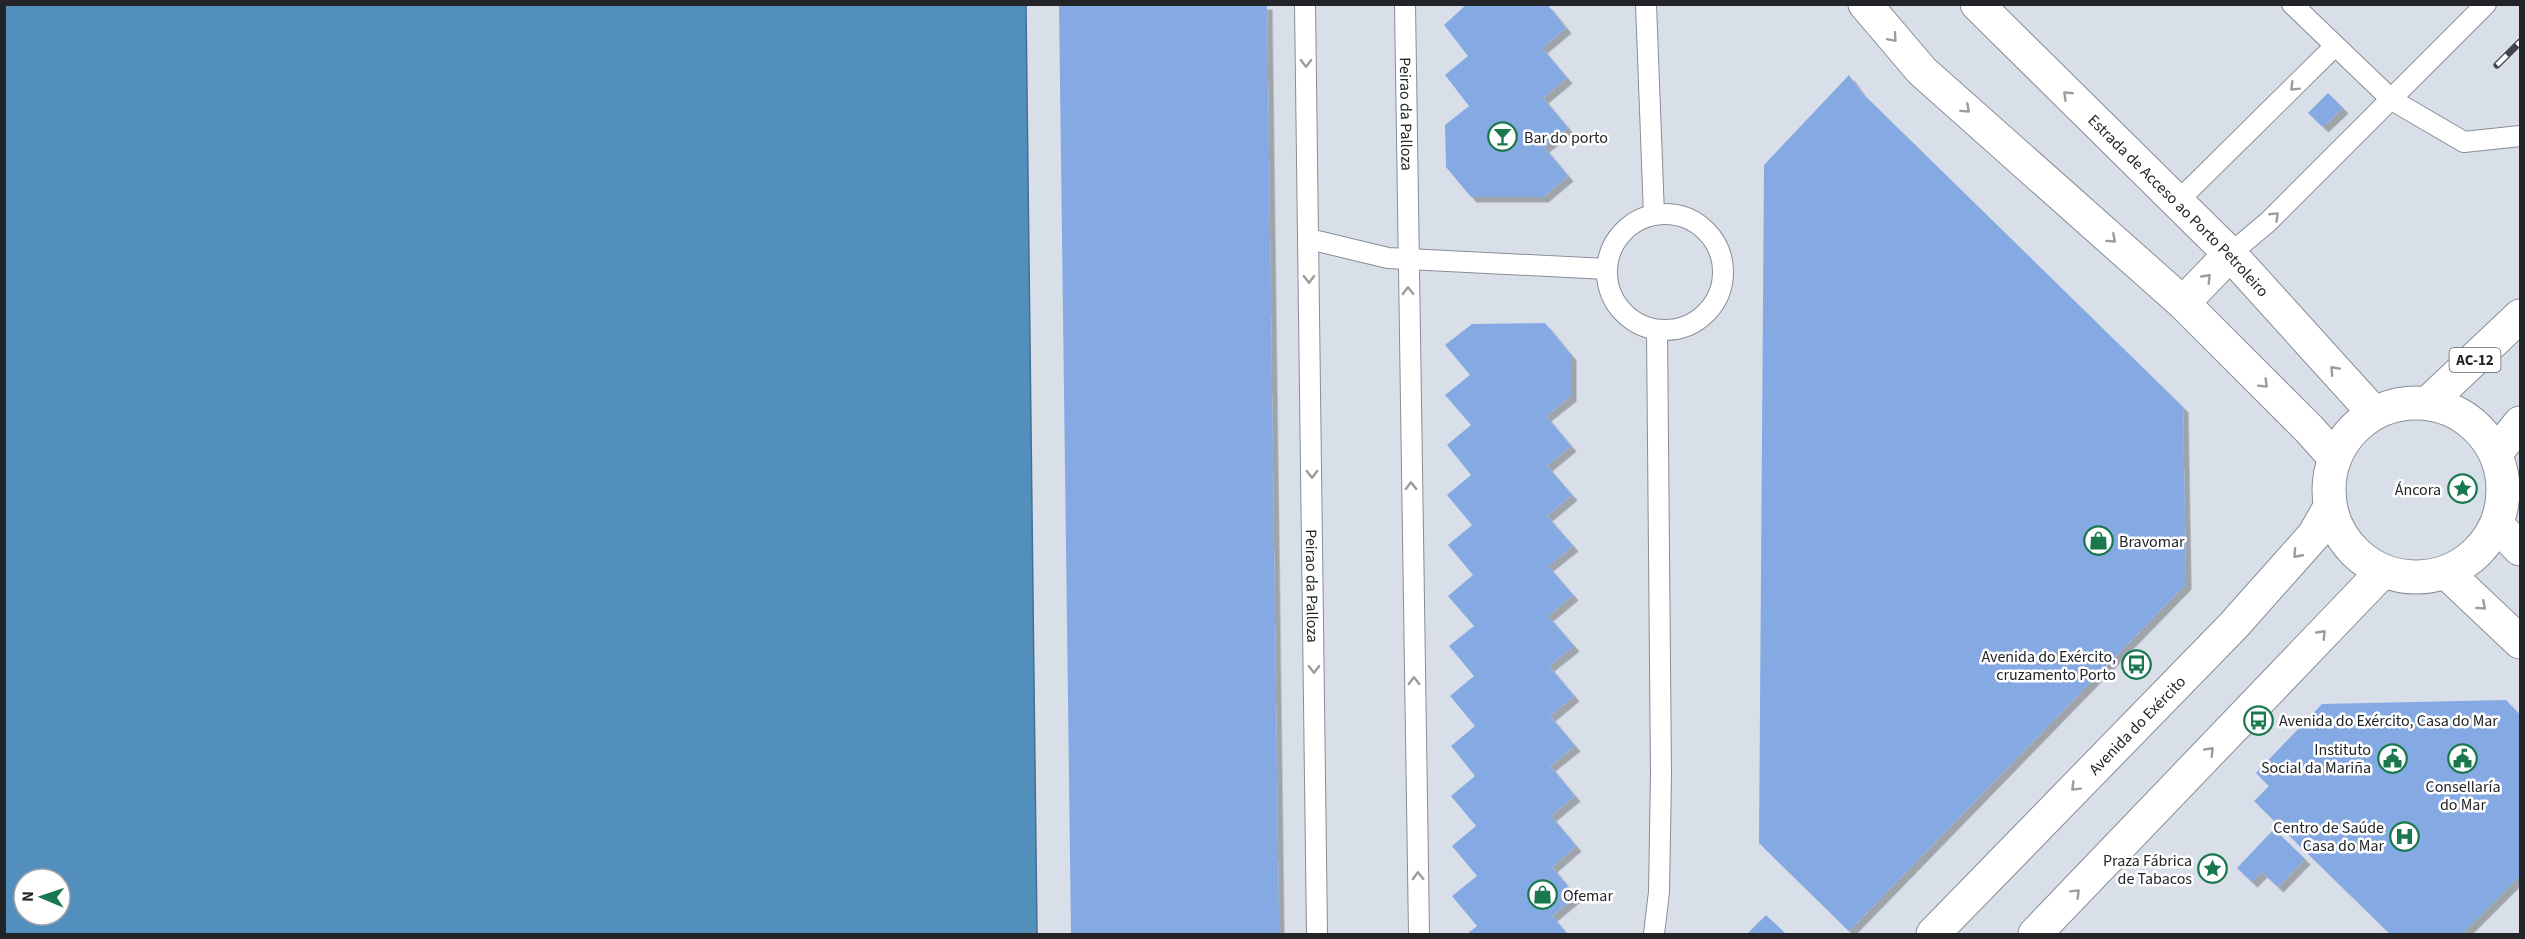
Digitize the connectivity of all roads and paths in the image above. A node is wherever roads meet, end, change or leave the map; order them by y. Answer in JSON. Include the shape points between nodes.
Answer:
{"nodes":[{"id":1,"x":1305,"y":4,"type":"edge"},
{"id":2,"x":1405,"y":4,"type":"edge"},
{"id":3,"x":1646,"y":4,"type":"edge"},
{"id":4,"x":1865,"y":4,"type":"edge"},
{"id":5,"x":1977,"y":4,"type":"edge"},
{"id":6,"x":2292,"y":4,"type":"edge"},
{"id":7,"x":2486,"y":4,"type":"edge"},
{"id":8,"x":2335,"y":46,"type":"junction"},
{"id":9,"x":2392,"y":100,"type":"junction"},
{"id":10,"x":2520,"y":136,"type":"edge"},
{"id":11,"x":2177,"y":202,"type":"junction"},
{"id":12,"x":1654,"y":215,"type":"junction"},
{"id":13,"x":1309,"y":239,"type":"junction"},
{"id":14,"x":2230,"y":254,"type":"junction"},
{"id":15,"x":1407,"y":259,"type":"junction"},
{"id":16,"x":1607,"y":269,"type":"junction"},
{"id":17,"x":2183,"y":303,"type":"junction"},
{"id":18,"x":2520,"y":316,"type":"edge"},
{"id":19,"x":1657,"y":330,"type":"junction"},
{"id":20,"x":2428,"y":403,"type":"junction"},
{"id":21,"x":2374,"y":413,"type":"junction"},
{"id":22,"x":2520,"y":423,"type":"edge"},
{"id":23,"x":2496,"y":453,"type":"junction"},
{"id":24,"x":2335,"y":458,"type":"junction"},
{"id":25,"x":2330,"y":507,"type":"junction"},
{"id":26,"x":2497,"y":525,"type":"junction"},
{"id":27,"x":2520,"y":549,"type":"edge"},
{"id":28,"x":2383,"y":571,"type":"junction"},
{"id":29,"x":2447,"y":573,"type":"junction"},
{"id":30,"x":2520,"y":642,"type":"edge"},
{"id":31,"x":1317,"y":934,"type":"edge"},
{"id":32,"x":1419,"y":934,"type":"edge"},
{"id":33,"x":1654,"y":934,"type":"edge"},
{"id":34,"x":1933,"y":934,"type":"edge"},
{"id":35,"x":2035,"y":934,"type":"edge"}],
"edges":[{"from":1,"to":13,"type":"lane","name":"Peirao da Palloza","one_way":true},
{"from":2,"to":15,"type":"lane","name":"Peirao da Palloza"},
{"from":3,"to":12,"type":"lane"},
{"from":4,"to":17,"type":"main road","one_way":true,"via":[[1922,71]]},
{"from":11,"to":5,"type":"main road","name":"Estrada de Acceso ao Porto Petroleiro","one_way":true},
{"from":6,"to":8,"type":"lane"},
{"from":7,"to":9,"type":"lane"},
{"from":8,"to":9,"type":"lane"},
{"from":8,"to":11,"type":"lane","one_way":true},
{"from":9,"to":10,"type":"lane","via":[[2464,142]]},
{"from":14,"to":9,"type":"lane","one_way":true},
{"from":11,"to":14,"type":"main road","name":"Estrada de Acceso ao Porto Petroleiro"},
{"from":12,"to":16,"type":"lane","via":[[1635,222],[1624,232],[1612,249]]},
{"from":12,"to":19,"type":"lane","via":[[1680,216],[1698,224],[1714,240],[1724,269],[1721,290],[1712,308],[1696,322],[1678,329]]},
{"from":13,"to":15,"type":"lane"},
{"from":13,"to":31,"type":"lane","name":"Peirao da Palloza","one_way":true},
{"from":17,"to":14,"type":"main road","one_way":true},
{"from":21,"to":14,"type":"main road","name":"Estrada de Acceso ao Porto Petroleiro","one_way":true},
{"from":15,"to":16,"type":"lane"},
{"from":32,"to":15,"type":"lane","name":"Peirao da Palloza","one_way":true},
{"from":16,"to":19,"type":"lane","via":[[1609,289],[1618,307],[1633,321]]},
{"from":17,"to":24,"type":"main road","one_way":true},
{"from":18,"to":20,"type":"main road","number":"AC-12"},
{"from":19,"to":33,"type":"lane","via":[[1661,774],[1659,892]]},
{"from":20,"to":21,"type":"main road","via":[[2396,404]]},
{"from":20,"to":23,"type":"main road","via":[[2468,418]]},
{"from":21,"to":24,"type":"main road","via":[[2353,429]]},
{"from":22,"to":23,"type":"main road"},
{"from":23,"to":26,"type":"main road","via":[[2504,487]]},
{"from":24,"to":25,"type":"main road","via":[[2329,480]]},
{"from":25,"to":28,"type":"main road","via":[[2342,540],[2360,558]]},
{"from":25,"to":34,"type":"main road","name":"Avenida do Exército","one_way":true,"via":[[2314,535],[2234,625]]},
{"from":26,"to":27,"type":"main road"},
{"from":26,"to":29,"type":"main road","via":[[2480,551]]},
{"from":28,"to":29,"type":"main road","via":[[2416,579]]},
{"from":35,"to":28,"type":"main road","one_way":true},
{"from":29,"to":30,"type":"main road","one_way":true}]}
